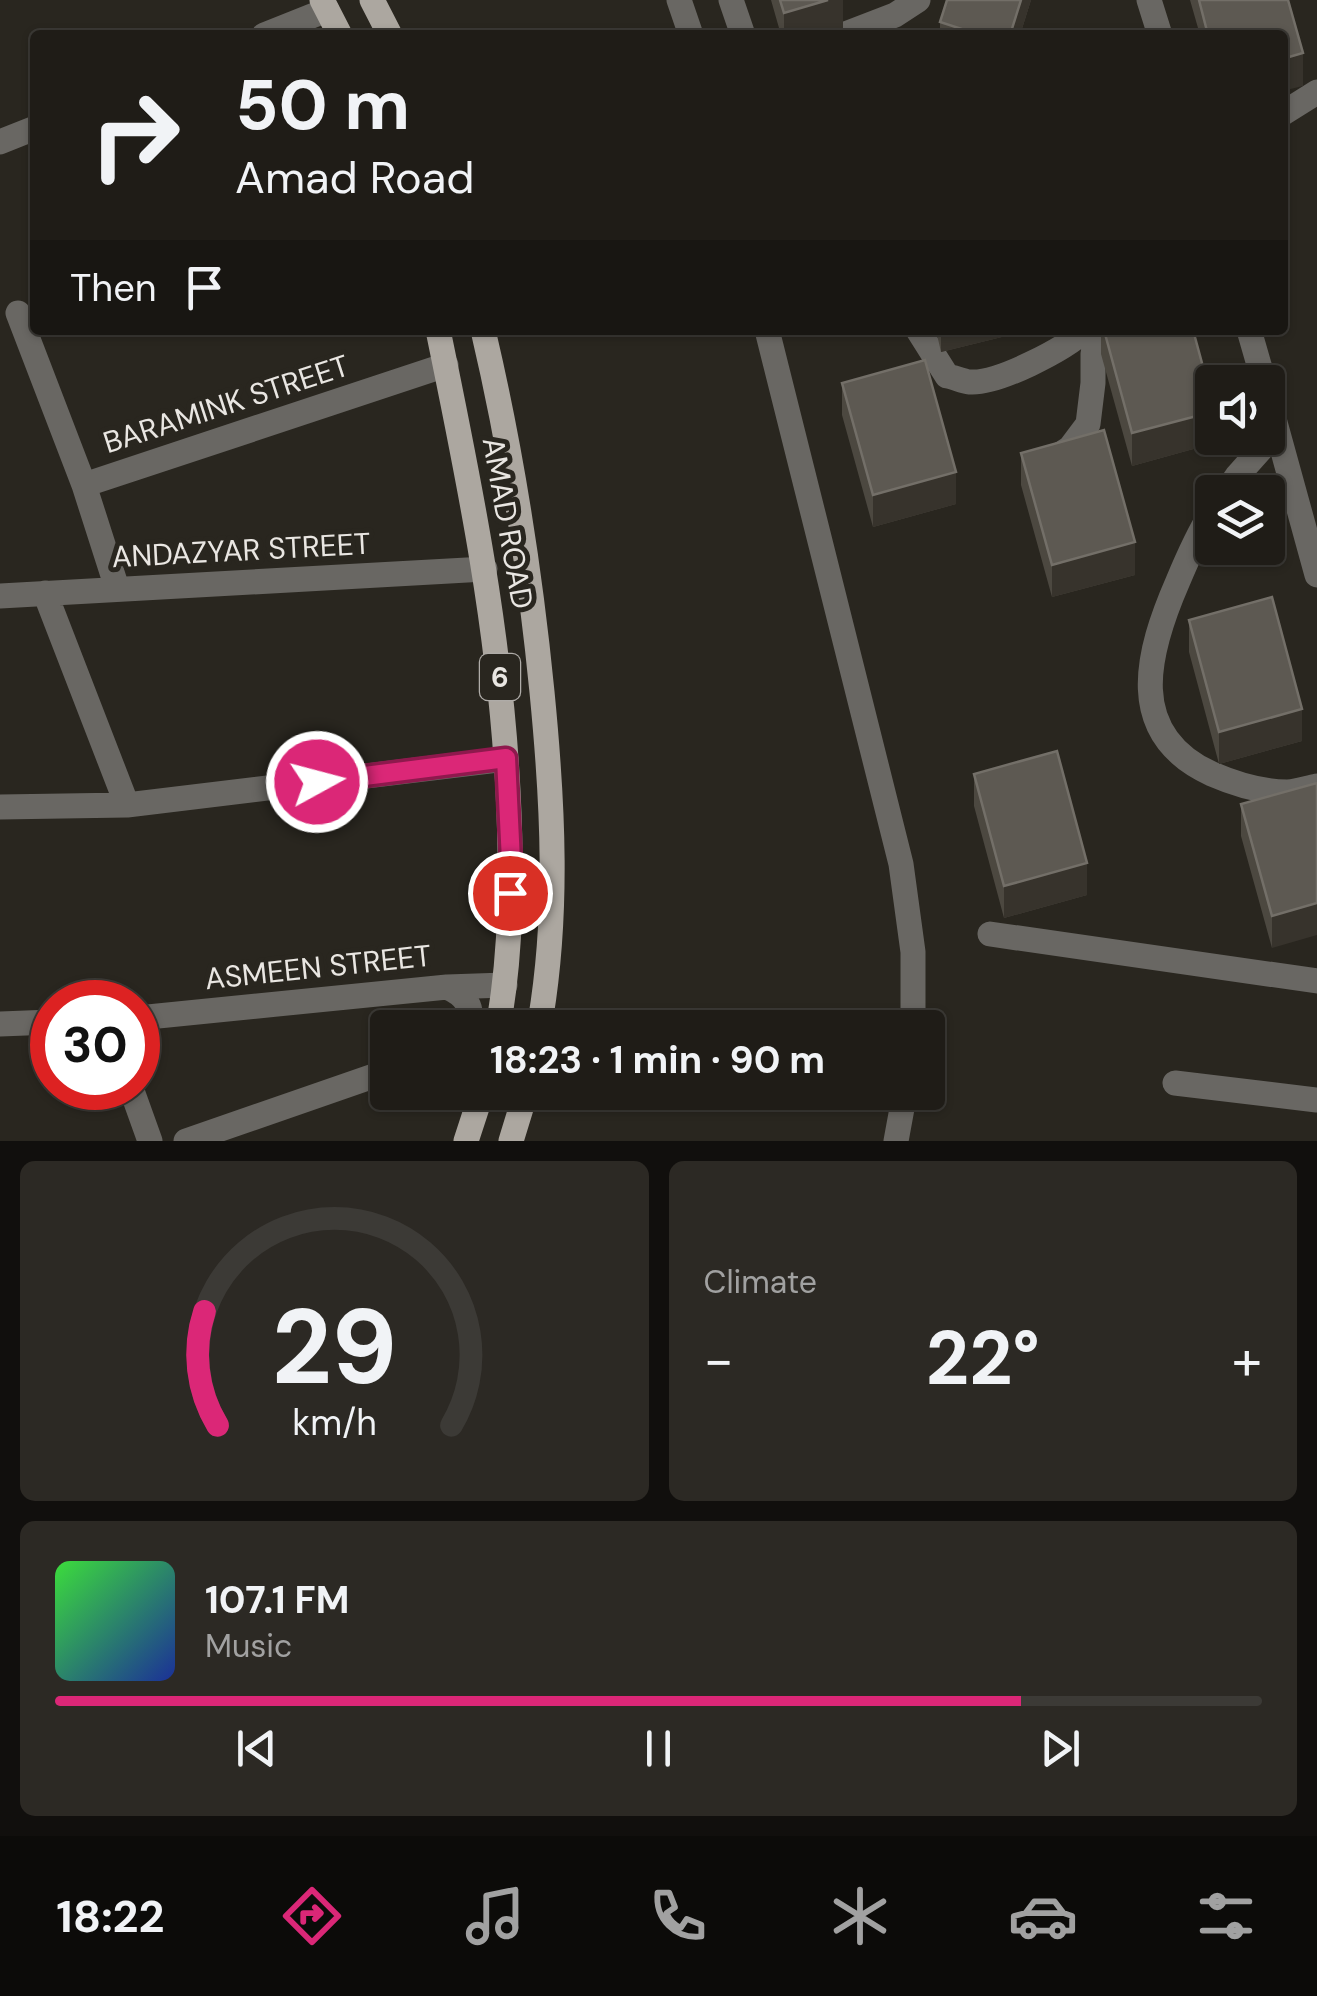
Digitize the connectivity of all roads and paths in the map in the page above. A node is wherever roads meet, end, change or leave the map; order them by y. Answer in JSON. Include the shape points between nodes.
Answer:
{"nodes":[{"id":1,"x":372,"y":0,"type":"edge"},
{"id":2,"x":679,"y":0,"type":"edge"},
{"id":3,"x":732,"y":0,"type":"edge"},
{"id":4,"x":918,"y":0,"type":"edge"},
{"id":5,"x":1149,"y":0,"type":"edge"},
{"id":6,"x":324,"y":5,"type":"edge"},
{"id":7,"x":274,"y":30,"type":"edge"},
{"id":8,"x":337,"y":30,"type":"edge"},
{"id":9,"x":387,"y":30,"type":"edge"},
{"id":10,"x":689,"y":30,"type":"edge"},
{"id":11,"x":741,"y":30,"type":"edge"},
{"id":12,"x":856,"y":30,"type":"edge"},
{"id":13,"x":1158,"y":30,"type":"edge"},
{"id":14,"x":1317,"y":92,"type":"edge"},
{"id":15,"x":1288,"y":110,"type":"edge"},
{"id":16,"x":30,"y":130,"type":"edge"},
{"id":17,"x":0,"y":142,"type":"edge"},
{"id":18,"x":18,"y":313,"type":"edge"},
{"id":19,"x":439,"y":335,"type":"edge"},
{"id":20,"x":483,"y":335,"type":"edge"},
{"id":21,"x":768,"y":335,"type":"edge"},
{"id":22,"x":921,"y":335,"type":"edge"},
{"id":23,"x":1078,"y":335,"type":"edge"},
{"id":24,"x":1096,"y":335,"type":"edge"},
{"id":25,"x":1250,"y":335,"type":"edge"},
{"id":26,"x":446,"y":365,"type":"junction"},
{"id":27,"x":1259,"y":365,"type":"edge"},
{"id":28,"x":946,"y":376,"type":"junction"},
{"id":29,"x":915,"y":386,"type":"edge"},
{"id":30,"x":1256,"y":455,"type":"edge"},
{"id":31,"x":1284,"y":455,"type":"edge"},
{"id":32,"x":1045,"y":463,"type":"edge"},
{"id":33,"x":1238,"y":475,"type":"edge"},
{"id":34,"x":84,"y":485,"type":"junction"},
{"id":35,"x":1195,"y":541,"type":"edge"},
{"id":36,"x":485,"y":570,"type":"junction"},
{"id":37,"x":1317,"y":575,"type":"edge"},
{"id":38,"x":117,"y":588,"type":"junction"},
{"id":39,"x":45,"y":593,"type":"junction"},
{"id":40,"x":0,"y":596,"type":"edge"},
{"id":41,"x":506,"y":758,"type":"junction"},
{"id":42,"x":1317,"y":786,"type":"edge"},
{"id":43,"x":127,"y":805,"type":"junction"},
{"id":44,"x":0,"y":808,"type":"edge"},
{"id":45,"x":510,"y":822,"type":"junction"},
{"id":46,"x":552,"y":822,"type":"junction"},
{"id":47,"x":510,"y":893,"type":"junction"},
{"id":48,"x":552,"y":894,"type":"junction"},
{"id":49,"x":990,"y":934,"type":"dead end"},
{"id":50,"x":1317,"y":981,"type":"edge"},
{"id":51,"x":506,"y":984,"type":"junction"},
{"id":52,"x":447,"y":987,"type":"junction"},
{"id":53,"x":469,"y":1010,"type":"edge"},
{"id":54,"x":501,"y":1010,"type":"edge"},
{"id":55,"x":542,"y":1010,"type":"edge"},
{"id":56,"x":913,"y":1010,"type":"edge"},
{"id":57,"x":160,"y":1016,"type":"edge"},
{"id":58,"x":30,"y":1023,"type":"edge"},
{"id":59,"x":0,"y":1024,"type":"edge"},
{"id":60,"x":370,"y":1076,"type":"edge"},
{"id":61,"x":1175,"y":1083,"type":"dead end"},
{"id":62,"x":1317,"y":1100,"type":"edge"},
{"id":63,"x":138,"y":1110,"type":"edge"},
{"id":64,"x":476,"y":1110,"type":"edge"},
{"id":65,"x":520,"y":1110,"type":"edge"},
{"id":66,"x":902,"y":1110,"type":"edge"},
{"id":67,"x":150,"y":1141,"type":"edge"},
{"id":68,"x":186,"y":1141,"type":"edge"},
{"id":69,"x":466,"y":1141,"type":"edge"},
{"id":70,"x":511,"y":1141,"type":"edge"},
{"id":71,"x":896,"y":1141,"type":"edge"}],
"edges":[{"from":1,"to":9,"type":"main road"},
{"from":2,"to":10,"type":"street"},
{"from":3,"to":11,"type":"street"},
{"from":4,"to":12,"type":"street"},
{"from":5,"to":13,"type":"street"},
{"from":6,"to":7,"type":"street"},
{"from":6,"to":8,"type":"main road"},
{"from":14,"to":15,"type":"street"},
{"from":16,"to":17,"type":"street"},
{"from":18,"to":34,"type":"street"},
{"from":19,"to":26,"type":"main road","name":"AMAD ROAD","number":"6"},
{"from":20,"to":46,"type":"main road","name":"AMAD ROAD","number":"6","via":[[519,508]]},
{"from":21,"to":56,"type":"street","via":[[901,864]]},
{"from":22,"to":28,"type":"street"},
{"from":23,"to":28,"type":"street","via":[[994,378]]},
{"from":24,"to":32,"type":"street","via":[[1088,424],[1070,448]]},
{"from":25,"to":27,"type":"street"},
{"from":26,"to":34,"type":"street","name":"BARAMINK STREET"},
{"from":26,"to":36,"type":"main road","name":"AMAD ROAD","number":"6"},
{"from":28,"to":29,"type":"street"},
{"from":30,"to":33,"type":"street"},
{"from":31,"to":37,"type":"street"},
{"from":34,"to":38,"type":"street"},
{"from":35,"to":42,"type":"street","via":[[1151,659],[1150,696],[1162,734],[1193,766],[1238,785],[1289,792]]},
{"from":36,"to":38,"type":"street","name":"ANDAZYAR STREET"},
{"from":36,"to":41,"type":"main road","name":"AMAD ROAD","number":"6"},
{"from":38,"to":39,"type":"street","name":"ANDAZYAR STREET"},
{"from":39,"to":40,"type":"street","name":"ANDAZYAR STREET"},
{"from":39,"to":43,"type":"street"},
{"from":41,"to":43,"type":"street"},
{"from":41,"to":45,"type":"main road","name":"AMAD ROAD","number":"6"},
{"from":43,"to":44,"type":"street"},
{"from":45,"to":46,"type":"main road"},
{"from":45,"to":47,"type":"main road","name":"AMAD ROAD","number":"6"},
{"from":46,"to":48,"type":"main road","name":"AMAD ROAD","number":"6"},
{"from":47,"to":48,"type":"main road"},
{"from":47,"to":51,"type":"main road","name":"AMAD ROAD","number":"6"},
{"from":48,"to":55,"type":"main road","name":"AMAD ROAD","number":"6"},
{"from":49,"to":50,"type":"street"},
{"from":51,"to":52,"type":"street","name":"ASMEEN STREET"},
{"from":51,"to":54,"type":"main road","name":"AMAD ROAD","number":"6"},
{"from":52,"to":53,"type":"street","via":[[464,997]]},
{"from":52,"to":57,"type":"street","name":"ASMEEN STREET"},
{"from":58,"to":59,"type":"street"},
{"from":60,"to":68,"type":"street"},
{"from":61,"to":62,"type":"street"},
{"from":63,"to":67,"type":"street"},
{"from":64,"to":69,"type":"main road"},
{"from":65,"to":70,"type":"main road"},
{"from":66,"to":71,"type":"street"}]}
